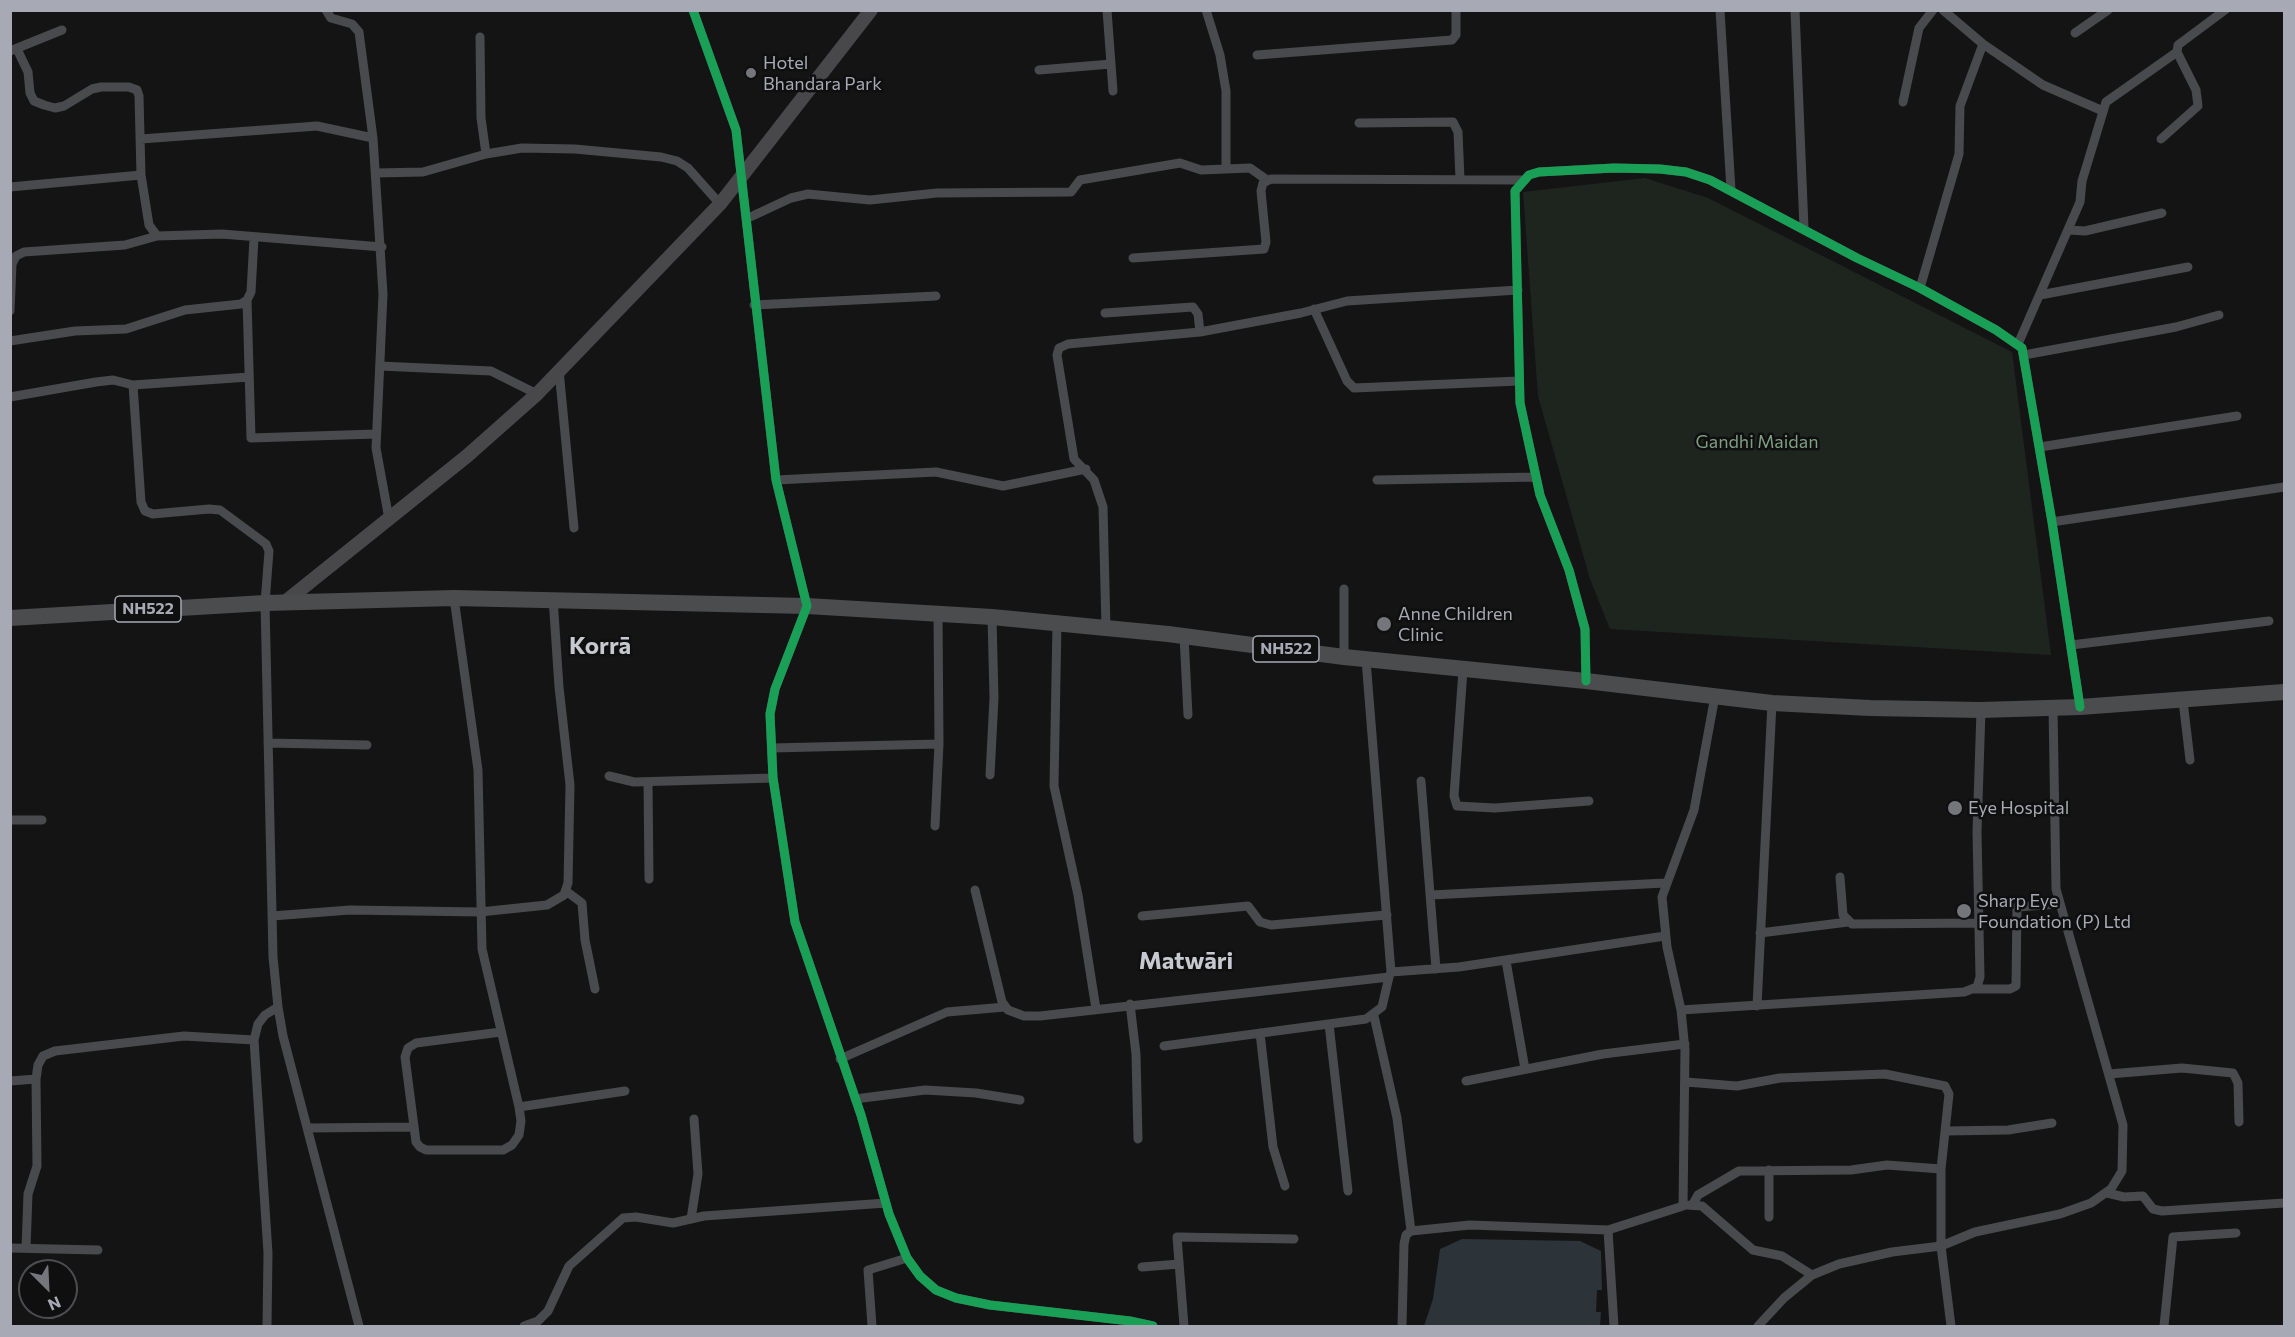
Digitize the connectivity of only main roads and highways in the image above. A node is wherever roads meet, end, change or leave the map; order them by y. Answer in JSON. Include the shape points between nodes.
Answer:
{"nodes":[{"id":1,"x":871,"y":10,"type":"edge"},
{"id":2,"x":285,"y":602,"type":"junction"},
{"id":3,"x":10,"y":618,"type":"edge"},
{"id":4,"x":2284,"y":692,"type":"edge"}],
"edges":[{"from":1,"to":2,"type":"main road","via":[[720,204],[537,394],[467,456]]},
{"from":2,"to":3,"type":"highway","number":"NH522"},
{"from":2,"to":4,"type":"highway","number":"NH522","via":[[554,598],[992,617],[1772,703],[1870,708],[2080,707]]}]}
